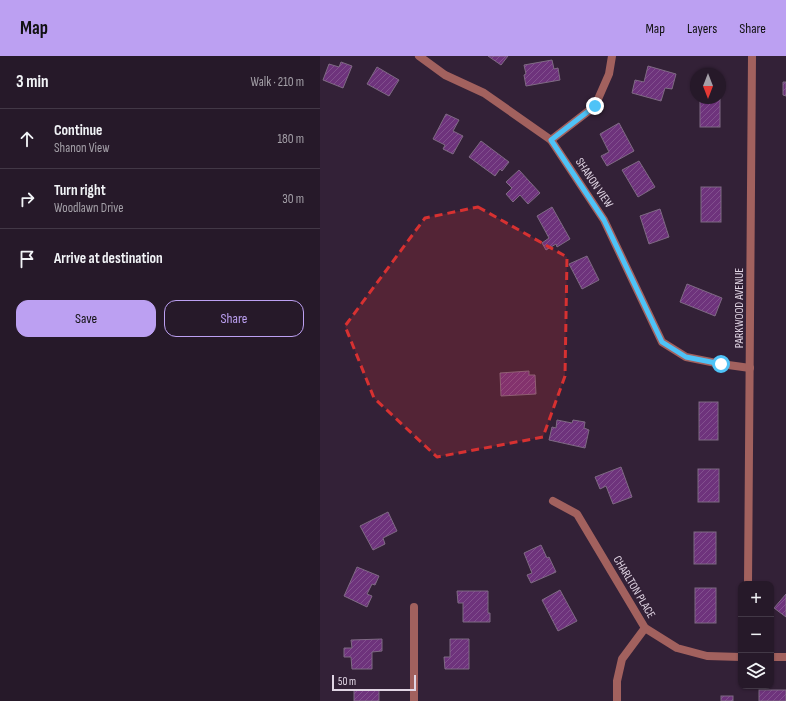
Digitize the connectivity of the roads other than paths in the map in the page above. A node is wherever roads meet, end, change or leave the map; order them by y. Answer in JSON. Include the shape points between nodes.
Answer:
{"nodes":[{"id":1,"x":420,"y":56,"type":"edge"},
{"id":2,"x":612,"y":56,"type":"edge"},
{"id":3,"x":752,"y":56,"type":"edge"},
{"id":4,"x":551,"y":140,"type":"junction"},
{"id":5,"x":750,"y":368,"type":"junction"},
{"id":6,"x":553,"y":501,"type":"dead end"},
{"id":7,"x":748,"y":581,"type":"edge"},
{"id":8,"x":414,"y":607,"type":"dead end"},
{"id":9,"x":645,"y":628,"type":"junction"},
{"id":10,"x":738,"y":657,"type":"edge"},
{"id":11,"x":774,"y":657,"type":"edge"},
{"id":12,"x":786,"y":657,"type":"edge"},
{"id":13,"x":414,"y":701,"type":"edge"},
{"id":14,"x":617,"y":701,"type":"edge"}],
"edges":[{"from":1,"to":4,"type":"street","name":"SHANON VIEW","via":[[445,75],[484,93]]},
{"from":2,"to":4,"type":"street","via":[[609,74],[595,106]]},
{"from":3,"to":5,"type":"street","name":"PARKWOOD AVENUE"},
{"from":4,"to":5,"type":"street","name":"SHANON VIEW","via":[[604,220],[662,342],[686,357]]},
{"from":5,"to":7,"type":"street","name":"PARKWOOD AVENUE"},
{"from":6,"to":9,"type":"street","name":"CHARLTON PLACE","via":[[577,514]]},
{"from":8,"to":13,"type":"street"},
{"from":9,"to":10,"type":"street","name":"CHARLTON PLACE","via":[[677,648],[707,656]]},
{"from":9,"to":14,"type":"street","via":[[622,659],[617,681]]},
{"from":11,"to":12,"type":"street"}]}
